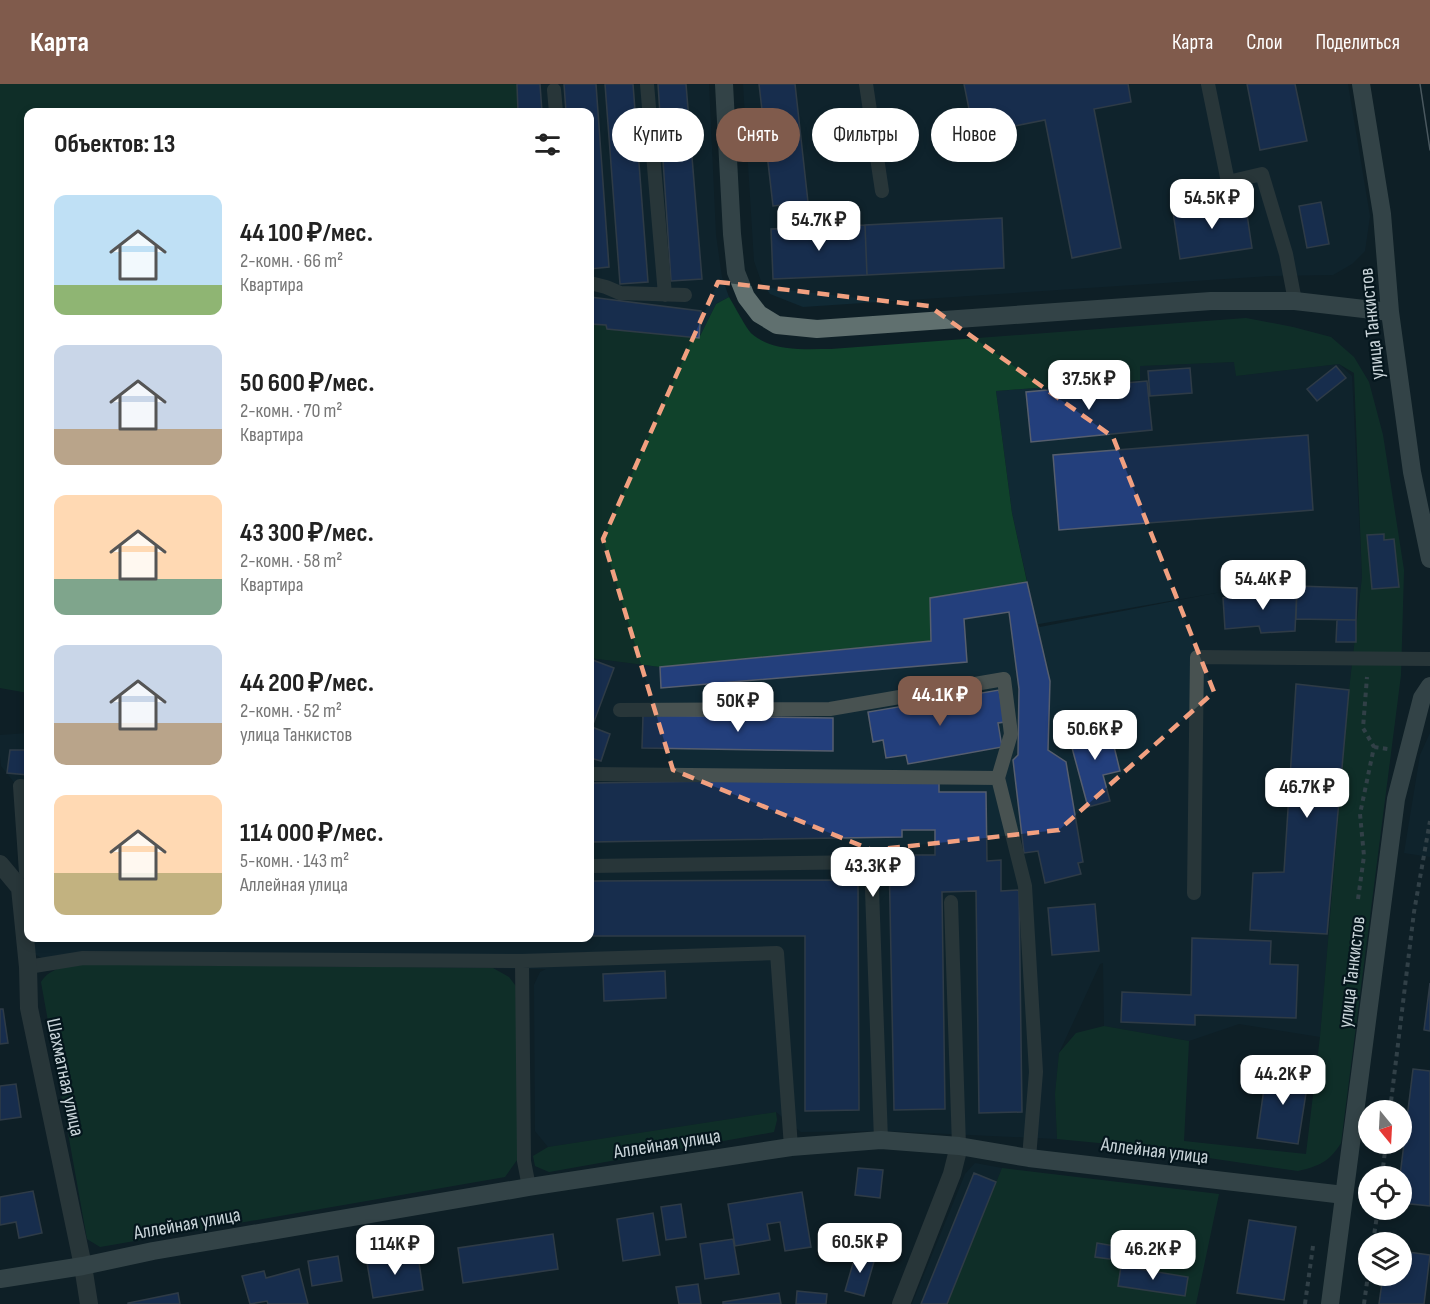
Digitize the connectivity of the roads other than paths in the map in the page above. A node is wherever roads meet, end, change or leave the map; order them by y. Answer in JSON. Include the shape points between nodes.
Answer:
{"nodes":[{"id":1,"x":647,"y":84,"type":"edge"},
{"id":2,"x":724,"y":84,"type":"edge"},
{"id":3,"x":866,"y":84,"type":"edge"},
{"id":4,"x":1208,"y":84,"type":"edge"},
{"id":5,"x":1361,"y":84,"type":"edge"},
{"id":6,"x":554,"y":90,"type":"dead end"},
{"id":7,"x":556,"y":108,"type":"edge"},
{"id":8,"x":882,"y":191,"type":"dead end"},
{"id":9,"x":594,"y":285,"type":"edge"},
{"id":10,"x":665,"y":295,"type":"junction"},
{"id":11,"x":685,"y":295,"type":"dead end"},
{"id":12,"x":1295,"y":301,"type":"junction"},
{"id":13,"x":1390,"y":312,"type":"junction"},
{"id":14,"x":1430,"y":559,"type":"edge"},
{"id":15,"x":1430,"y":659,"type":"edge"},
{"id":16,"x":1430,"y":686,"type":"edge"},
{"id":17,"x":620,"y":710,"type":"dead end"},
{"id":18,"x":594,"y":774,"type":"edge"},
{"id":19,"x":998,"y":778,"type":"junction"},
{"id":20,"x":24,"y":786,"type":"edge"},
{"id":21,"x":24,"y":859,"type":"edge"},
{"id":22,"x":0,"y":864,"type":"edge"},
{"id":23,"x":594,"y":866,"type":"edge"},
{"id":24,"x":24,"y":876,"type":"edge"},
{"id":25,"x":1194,"y":893,"type":"dead end"},
{"id":26,"x":951,"y":902,"type":"dead end"},
{"id":27,"x":27,"y":942,"type":"edge"},
{"id":28,"x":522,"y":961,"type":"junction"},
{"id":29,"x":28,"y":967,"type":"junction"},
{"id":30,"x":881,"y":1140,"type":"junction"},
{"id":31,"x":959,"y":1146,"type":"junction"},
{"id":32,"x":791,"y":1147,"type":"junction"},
{"id":33,"x":1029,"y":1158,"type":"junction"},
{"id":34,"x":529,"y":1186,"type":"junction"},
{"id":35,"x":1344,"y":1195,"type":"junction"},
{"id":36,"x":83,"y":1266,"type":"junction"},
{"id":37,"x":0,"y":1279,"type":"edge"},
{"id":38,"x":89,"y":1304,"type":"edge"},
{"id":39,"x":902,"y":1304,"type":"edge"},
{"id":40,"x":1330,"y":1304,"type":"edge"}],
"edges":[{"from":1,"to":10,"type":"lane"},
{"from":2,"to":12,"type":"main road","via":[[736,272],[746,297],[759,314],[777,325],[817,329],[1211,301]]},
{"from":3,"to":8,"type":"lane"},
{"from":4,"to":12,"type":"lane","via":[[1228,182],[1263,174]]},
{"from":5,"to":13,"type":"main road","name":"улица Танкистов","via":[[1382,214]]},
{"from":6,"to":7,"type":"lane"},
{"from":9,"to":10,"type":"lane","via":[[620,293]]},
{"from":10,"to":11,"type":"lane"},
{"from":12,"to":13,"type":"main road"},
{"from":13,"to":14,"type":"main road","name":"улица Танкистов","via":[[1412,472]]},
{"from":15,"to":25,"type":"lane","via":[[1197,657]]},
{"from":16,"to":35,"type":"main road","name":"улица Танкистов","via":[[1422,698],[1396,799]]},
{"from":17,"to":19,"type":"lane","via":[[830,709],[1004,679],[1011,734]]},
{"from":18,"to":19,"type":"lane"},
{"from":19,"to":33,"type":"lane","via":[[1025,886],[1036,1072]]},
{"from":20,"to":21,"type":"lane","via":[[20,786]]},
{"from":22,"to":24,"type":"street"},
{"from":23,"to":30,"type":"lane","via":[[871,862]]},
{"from":26,"to":31,"type":"lane"},
{"from":27,"to":29,"type":"street","name":"Шахматная улица"},
{"from":28,"to":29,"type":"lane","via":[[83,958]]},
{"from":28,"to":32,"type":"lane","via":[[777,953]]},
{"from":28,"to":34,"type":"lane","via":[[524,1161]]},
{"from":29,"to":36,"type":"street","name":"Шахматная улица","via":[[29,1008]]},
{"from":30,"to":31,"type":"main road","name":"Аллейная улица"},
{"from":30,"to":32,"type":"main road","name":"Аллейная улица"},
{"from":31,"to":33,"type":"main road","name":"Аллейная улица"},
{"from":31,"to":39,"type":"street"},
{"from":32,"to":34,"type":"main road","name":"Аллейная улица"},
{"from":33,"to":35,"type":"main road","name":"Аллейная улица"},
{"from":34,"to":36,"type":"main road","name":"Аллейная улица"},
{"from":35,"to":40,"type":"main road","name":"улица Танкистов"},
{"from":36,"to":37,"type":"main road","name":"Аллейная улица"},
{"from":36,"to":38,"type":"street","name":"Шахматная улица"}]}
